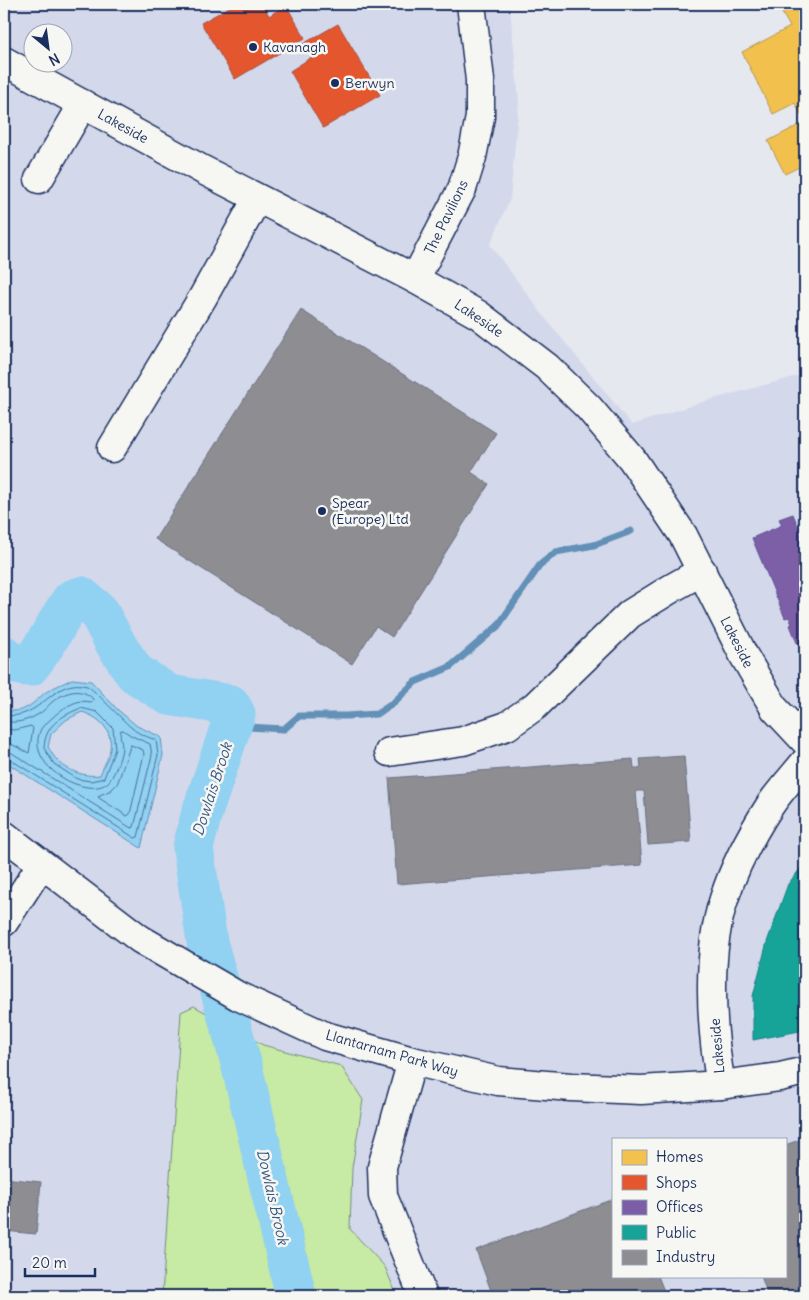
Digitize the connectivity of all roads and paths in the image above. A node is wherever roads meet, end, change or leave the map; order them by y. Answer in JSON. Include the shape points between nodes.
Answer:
{"nodes":[{"id":1,"x":470,"y":4,"type":"edge"},
{"id":2,"x":4,"y":61,"type":"edge"},
{"id":3,"x":83,"y":104,"type":"junction"},
{"id":4,"x":40,"y":179,"type":"dead end"},
{"id":5,"x":257,"y":199,"type":"junction"},
{"id":6,"x":415,"y":279,"type":"junction"},
{"id":7,"x":112,"y":448,"type":"dead end"},
{"id":8,"x":702,"y":571,"type":"junction"},
{"id":9,"x":805,"y":741,"type":"edge"},
{"id":10,"x":389,"y":752,"type":"dead end"},
{"id":11,"x":805,"y":762,"type":"edge"},
{"id":12,"x":4,"y":835,"type":"edge"},
{"id":13,"x":41,"y":865,"type":"junction"},
{"id":14,"x":4,"y":922,"type":"edge"},
{"id":15,"x":412,"y":1062,"type":"junction"},
{"id":16,"x":805,"y":1072,"type":"edge"},
{"id":17,"x":721,"y":1085,"type":"junction"},
{"id":18,"x":423,"y":1296,"type":"edge"}],
"edges":[{"from":1,"to":6,"type":"street","name":"The Pavilions","via":[[480,80],[480,117],[462,189]]},
{"from":2,"to":3,"type":"street","name":"Lakeside"},
{"from":3,"to":4,"type":"street"},
{"from":3,"to":5,"type":"street","name":"Lakeside"},
{"from":5,"to":6,"type":"street","name":"Lakeside"},
{"from":5,"to":7,"type":"street","via":[[208,289]]},
{"from":6,"to":8,"type":"street","name":"Lakeside","via":[[479,315],[547,367],[589,408],[637,466],[683,535]]},
{"from":8,"to":9,"type":"street","name":"Lakeside","via":[[744,656],[775,709]]},
{"from":8,"to":10,"type":"street","via":[[630,614],[535,706],[507,726],[463,741]]},
{"from":11,"to":17,"type":"street","name":"Lakeside","via":[[770,805],[744,851],[723,900],[712,982],[716,1059]]},
{"from":12,"to":13,"type":"street","name":"Llantarnam Park Way"},
{"from":13,"to":14,"type":"street"},
{"from":13,"to":15,"type":"street","name":"Llantarnam Park Way","via":[[140,939],[238,996],[325,1036]]},
{"from":15,"to":17,"type":"street","name":"Llantarnam Park Way","via":[[498,1081],[571,1087],[641,1090]]},
{"from":15,"to":18,"type":"street","via":[[382,1167],[383,1196]]},
{"from":16,"to":17,"type":"street","name":"Llantarnam Park Way"}]}
